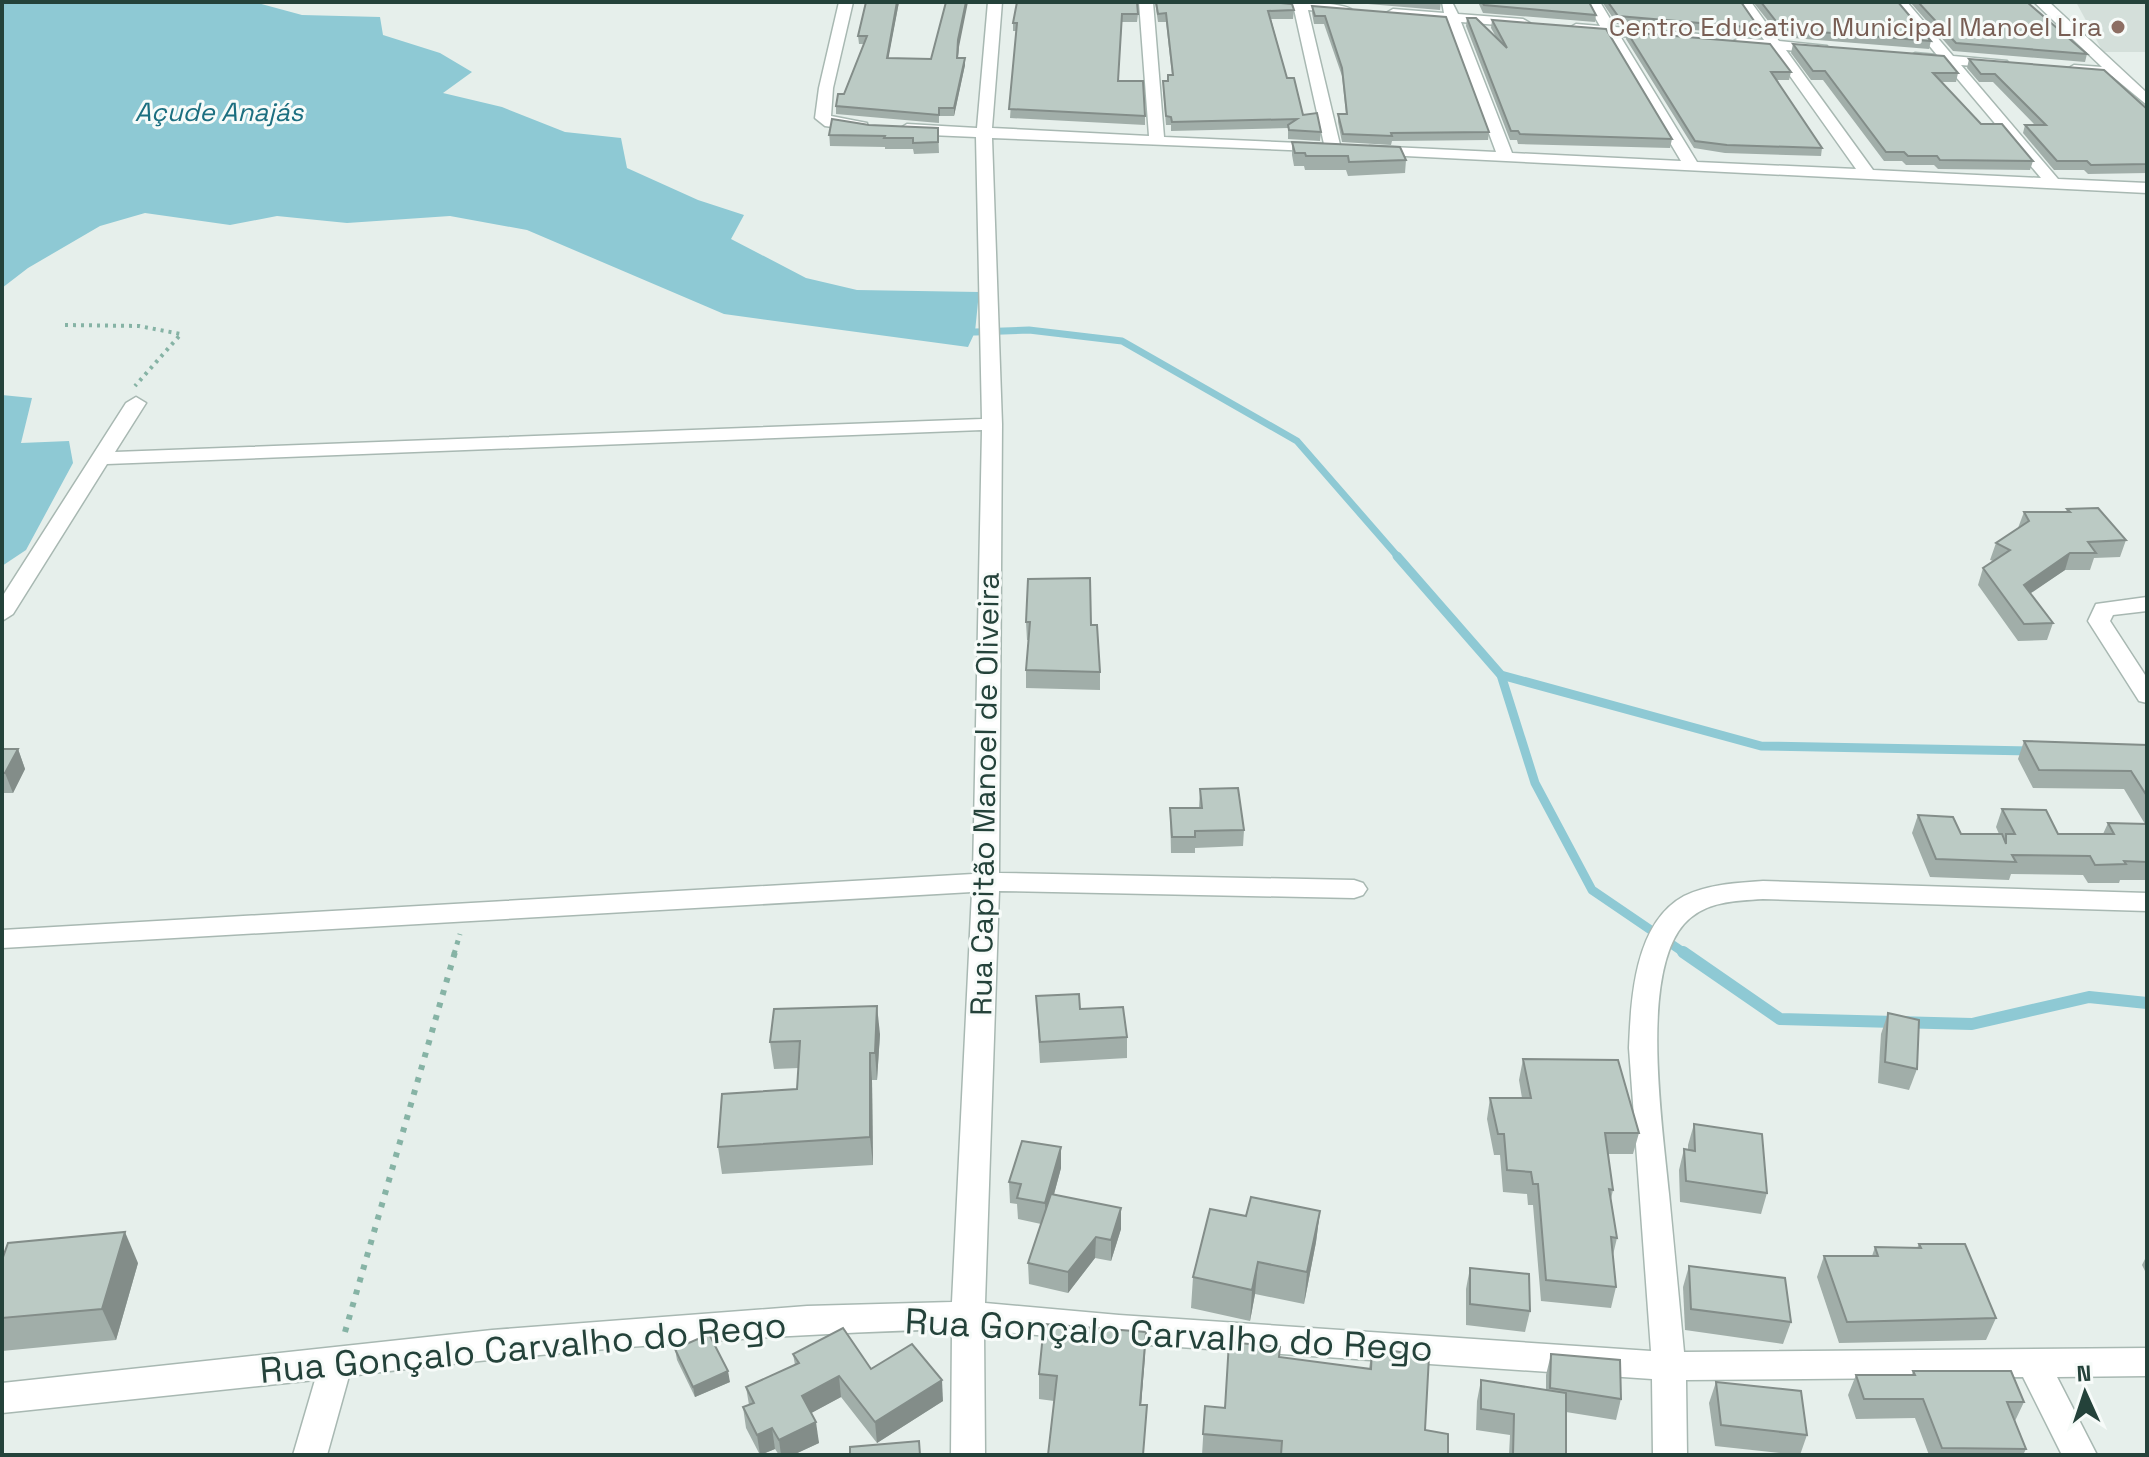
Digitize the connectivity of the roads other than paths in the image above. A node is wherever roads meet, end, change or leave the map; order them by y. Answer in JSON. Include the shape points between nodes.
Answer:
{"nodes":[{"id":1,"x":846,"y":2,"type":"edge"},
{"id":2,"x":995,"y":2,"type":"edge"},
{"id":3,"x":1146,"y":2,"type":"edge"},
{"id":4,"x":1255,"y":2,"type":"edge"},
{"id":5,"x":1446,"y":2,"type":"edge"},
{"id":6,"x":1593,"y":2,"type":"edge"},
{"id":7,"x":1744,"y":2,"type":"edge"},
{"id":8,"x":1900,"y":2,"type":"edge"},
{"id":9,"x":2041,"y":2,"type":"edge"},
{"id":10,"x":1300,"y":4,"type":"edge"},
{"id":11,"x":1452,"y":17,"type":"junction"},
{"id":12,"x":1531,"y":24,"type":"edge"},
{"id":13,"x":1562,"y":27,"type":"edge"},
{"id":14,"x":1609,"y":30,"type":"junction"},
{"id":15,"x":1773,"y":45,"type":"junction"},
{"id":16,"x":1832,"y":50,"type":"edge"},
{"id":17,"x":1905,"y":56,"type":"edge"},
{"id":18,"x":1949,"y":60,"type":"junction"},
{"id":19,"x":2025,"y":65,"type":"edge"},
{"id":20,"x":2055,"y":68,"type":"edge"},
{"id":21,"x":2116,"y":72,"type":"junction"},
{"id":22,"x":2147,"y":101,"type":"edge"},
{"id":23,"x":984,"y":133,"type":"junction"},
{"id":24,"x":1157,"y":141,"type":"junction"},
{"id":25,"x":1333,"y":149,"type":"junction"},
{"id":26,"x":1506,"y":158,"type":"junction"},
{"id":27,"x":1692,"y":167,"type":"junction"},
{"id":28,"x":1868,"y":175,"type":"junction"},
{"id":29,"x":2054,"y":184,"type":"junction"},
{"id":30,"x":2147,"y":188,"type":"edge"},
{"id":31,"x":136,"y":403,"type":"road end"},
{"id":32,"x":992,"y":424,"type":"junction"},
{"id":33,"x":103,"y":458,"type":"junction"},
{"id":34,"x":35,"y":562,"type":"junction"},
{"id":35,"x":2,"y":576,"type":"edge"},
{"id":36,"x":2147,"y":604,"type":"edge"},
{"id":37,"x":2,"y":614,"type":"edge"},
{"id":38,"x":2147,"y":696,"type":"edge"},
{"id":39,"x":986,"y":882,"type":"junction"},
{"id":40,"x":1354,"y":889,"type":"dead end"},
{"id":41,"x":2147,"y":902,"type":"edge"},
{"id":42,"x":2,"y":939,"type":"edge"},
{"id":43,"x":968,"y":1315,"type":"junction"},
{"id":44,"x":2147,"y":1362,"type":"edge"},
{"id":45,"x":336,"y":1363,"type":"junction"},
{"id":46,"x":2034,"y":1365,"type":"junction"},
{"id":47,"x":1669,"y":1366,"type":"junction"},
{"id":48,"x":2,"y":1398,"type":"edge"},
{"id":49,"x":310,"y":1455,"type":"edge"},
{"id":50,"x":968,"y":1455,"type":"edge"},
{"id":51,"x":1670,"y":1455,"type":"edge"},
{"id":52,"x":2080,"y":1455,"type":"edge"}],
"edges":[{"from":1,"to":23,"type":"street","via":[[823,118],[830,123]]},
{"from":2,"to":23,"type":"street","name":"Rua Capitão Manoel de Oliveira"},
{"from":3,"to":24,"type":"street"},
{"from":4,"to":10,"type":"street"},
{"from":5,"to":11,"type":"street"},
{"from":6,"to":14,"type":"street"},
{"from":7,"to":15,"type":"street"},
{"from":8,"to":18,"type":"street"},
{"from":9,"to":21,"type":"street"},
{"from":10,"to":11,"type":"street"},
{"from":10,"to":25,"type":"street"},
{"from":11,"to":12,"type":"street"},
{"from":11,"to":26,"type":"street"},
{"from":13,"to":14,"type":"street"},
{"from":14,"to":15,"type":"street"},
{"from":14,"to":27,"type":"street"},
{"from":15,"to":16,"type":"street"},
{"from":15,"to":28,"type":"street"},
{"from":17,"to":18,"type":"street"},
{"from":18,"to":19,"type":"street"},
{"from":18,"to":29,"type":"street"},
{"from":20,"to":21,"type":"street"},
{"from":21,"to":22,"type":"street"},
{"from":23,"to":24,"type":"street"},
{"from":23,"to":32,"type":"street","name":"Rua Capitão Manoel de Oliveira"},
{"from":24,"to":25,"type":"street"},
{"from":25,"to":26,"type":"street"},
{"from":26,"to":27,"type":"street"},
{"from":27,"to":28,"type":"street"},
{"from":28,"to":29,"type":"street"},
{"from":29,"to":30,"type":"street"},
{"from":31,"to":33,"type":"street"},
{"from":32,"to":33,"type":"street"},
{"from":32,"to":39,"type":"street","name":"Rua Capitão Manoel de Oliveira"},
{"from":33,"to":34,"type":"street"},
{"from":34,"to":35,"type":"street"},
{"from":34,"to":37,"type":"street"},
{"from":36,"to":38,"type":"street","via":[[2104,609],[2099,621]]},
{"from":39,"to":40,"type":"street"},
{"from":39,"to":42,"type":"street"},
{"from":39,"to":43,"type":"street","name":"Rua Capitão Manoel de Oliveira"},
{"from":41,"to":47,"type":"street","via":[[1815,890],[1720,893],[1690,904],[1672,920],[1657,947],[1643,1034]]},
{"from":43,"to":45,"type":"street","name":"Rua Gonçalo Carvalho do Rego","via":[[655,1330]]},
{"from":43,"to":47,"type":"street","name":"Rua Gonçalo Carvalho do Rego"},
{"from":43,"to":50,"type":"street","name":"Rua Capitão Manoel de Oliveira"},
{"from":44,"to":46,"type":"street","name":"Rua Gonçalo Carvalho do Rego"},
{"from":45,"to":48,"type":"street","name":"Rua Gonçalo Carvalho do Rego"},
{"from":45,"to":49,"type":"street"},
{"from":46,"to":47,"type":"street","name":"Rua Gonçalo Carvalho do Rego"},
{"from":46,"to":52,"type":"street"},
{"from":47,"to":51,"type":"street"}]}
